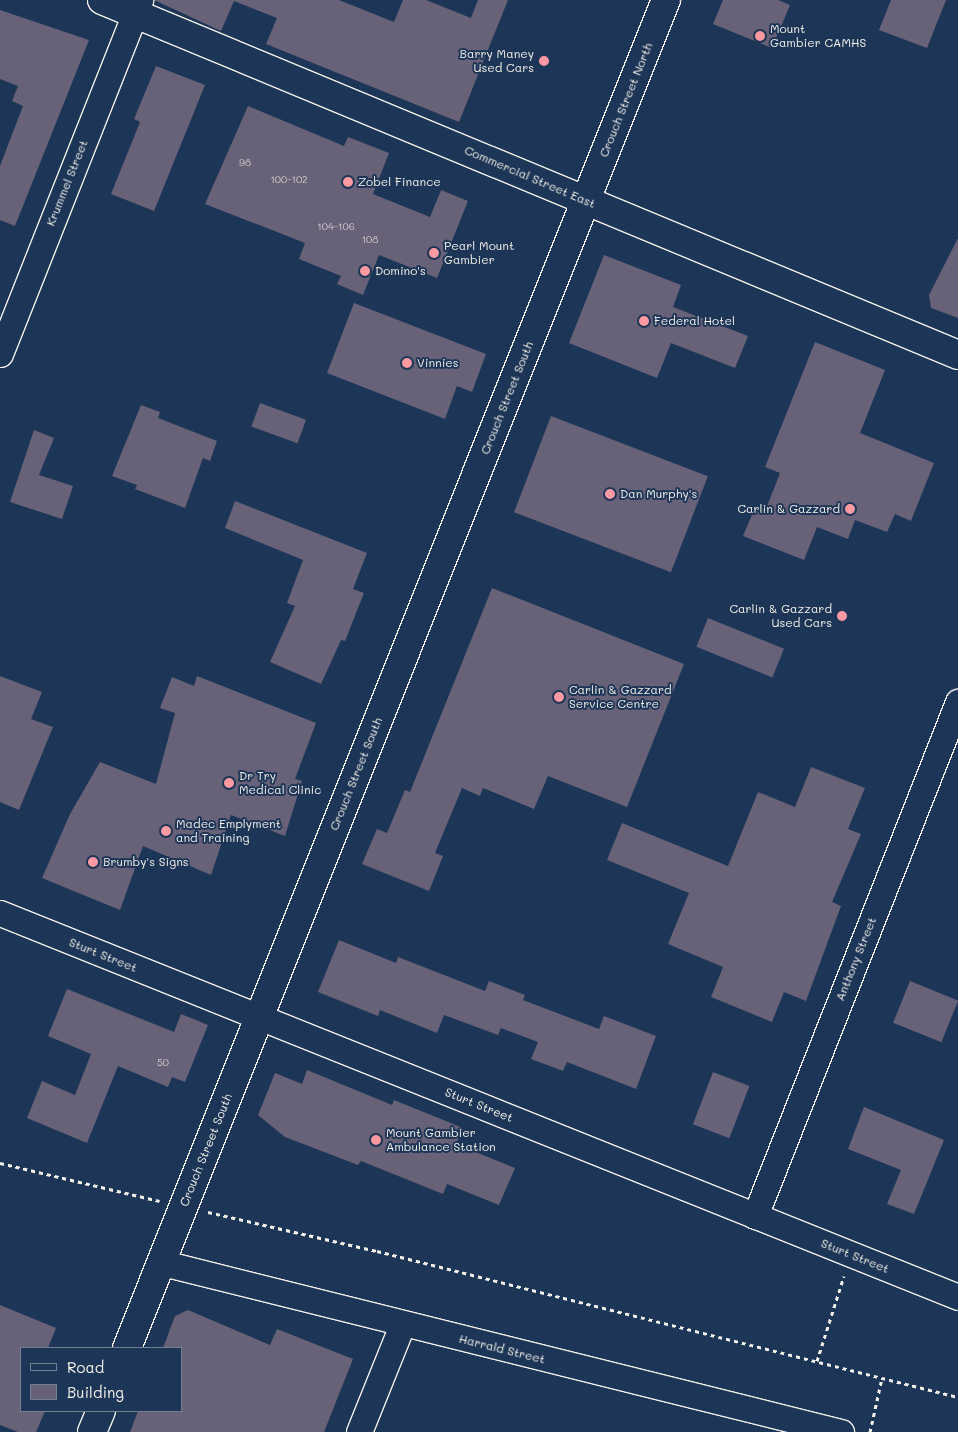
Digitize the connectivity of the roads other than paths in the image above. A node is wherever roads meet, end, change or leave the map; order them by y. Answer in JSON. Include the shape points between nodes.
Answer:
{"nodes":[{"id":1,"x":102,"y":0,"type":"edge"},
{"id":2,"x":666,"y":0,"type":"edge"},
{"id":3,"x":137,"y":6,"type":"edge"},
{"id":4,"x":586,"y":200,"type":"junction"},
{"id":5,"x":0,"y":354,"type":"edge"},
{"id":6,"x":958,"y":355,"type":"edge"},
{"id":7,"x":958,"y":702,"type":"edge"},
{"id":8,"x":0,"y":913,"type":"edge"},
{"id":9,"x":259,"y":1017,"type":"junction"},
{"id":10,"x":754,"y":1216,"type":"junction"},
{"id":11,"x":163,"y":1263,"type":"junction"},
{"id":12,"x":958,"y":1297,"type":"edge"},
{"id":13,"x":402,"y":1325,"type":"junction"},
{"id":14,"x":127,"y":1347,"type":"edge"},
{"id":15,"x":101,"y":1412,"type":"edge"},
{"id":16,"x":92,"y":1432,"type":"edge"},
{"id":17,"x":359,"y":1432,"type":"edge"},
{"id":18,"x":841,"y":1432,"type":"edge"}],
"edges":[{"from":1,"to":3,"type":"street","name":"Commercial Street East"},
{"from":2,"to":4,"type":"street","name":"Crouch Street North"},
{"from":3,"to":4,"type":"street","name":"Commercial Street East"},
{"from":3,"to":5,"type":"street","name":"Krummel Street"},
{"from":4,"to":6,"type":"street","name":"Commercial Street East"},
{"from":4,"to":9,"type":"street","name":"Crouch Street South"},
{"from":7,"to":10,"type":"street","name":"Anthony Street"},
{"from":8,"to":9,"type":"street","name":"Sturt Street"},
{"from":9,"to":10,"type":"street","name":"Sturt Street"},
{"from":9,"to":11,"type":"street","name":"Crouch Street South"},
{"from":10,"to":12,"type":"street","name":"Sturt Street"},
{"from":11,"to":13,"type":"street","name":"Harrald Street"},
{"from":11,"to":14,"type":"street","name":"Crouch Street South"},
{"from":13,"to":17,"type":"street"},
{"from":13,"to":18,"type":"street","name":"Harrald Street"},
{"from":15,"to":16,"type":"street"}]}
